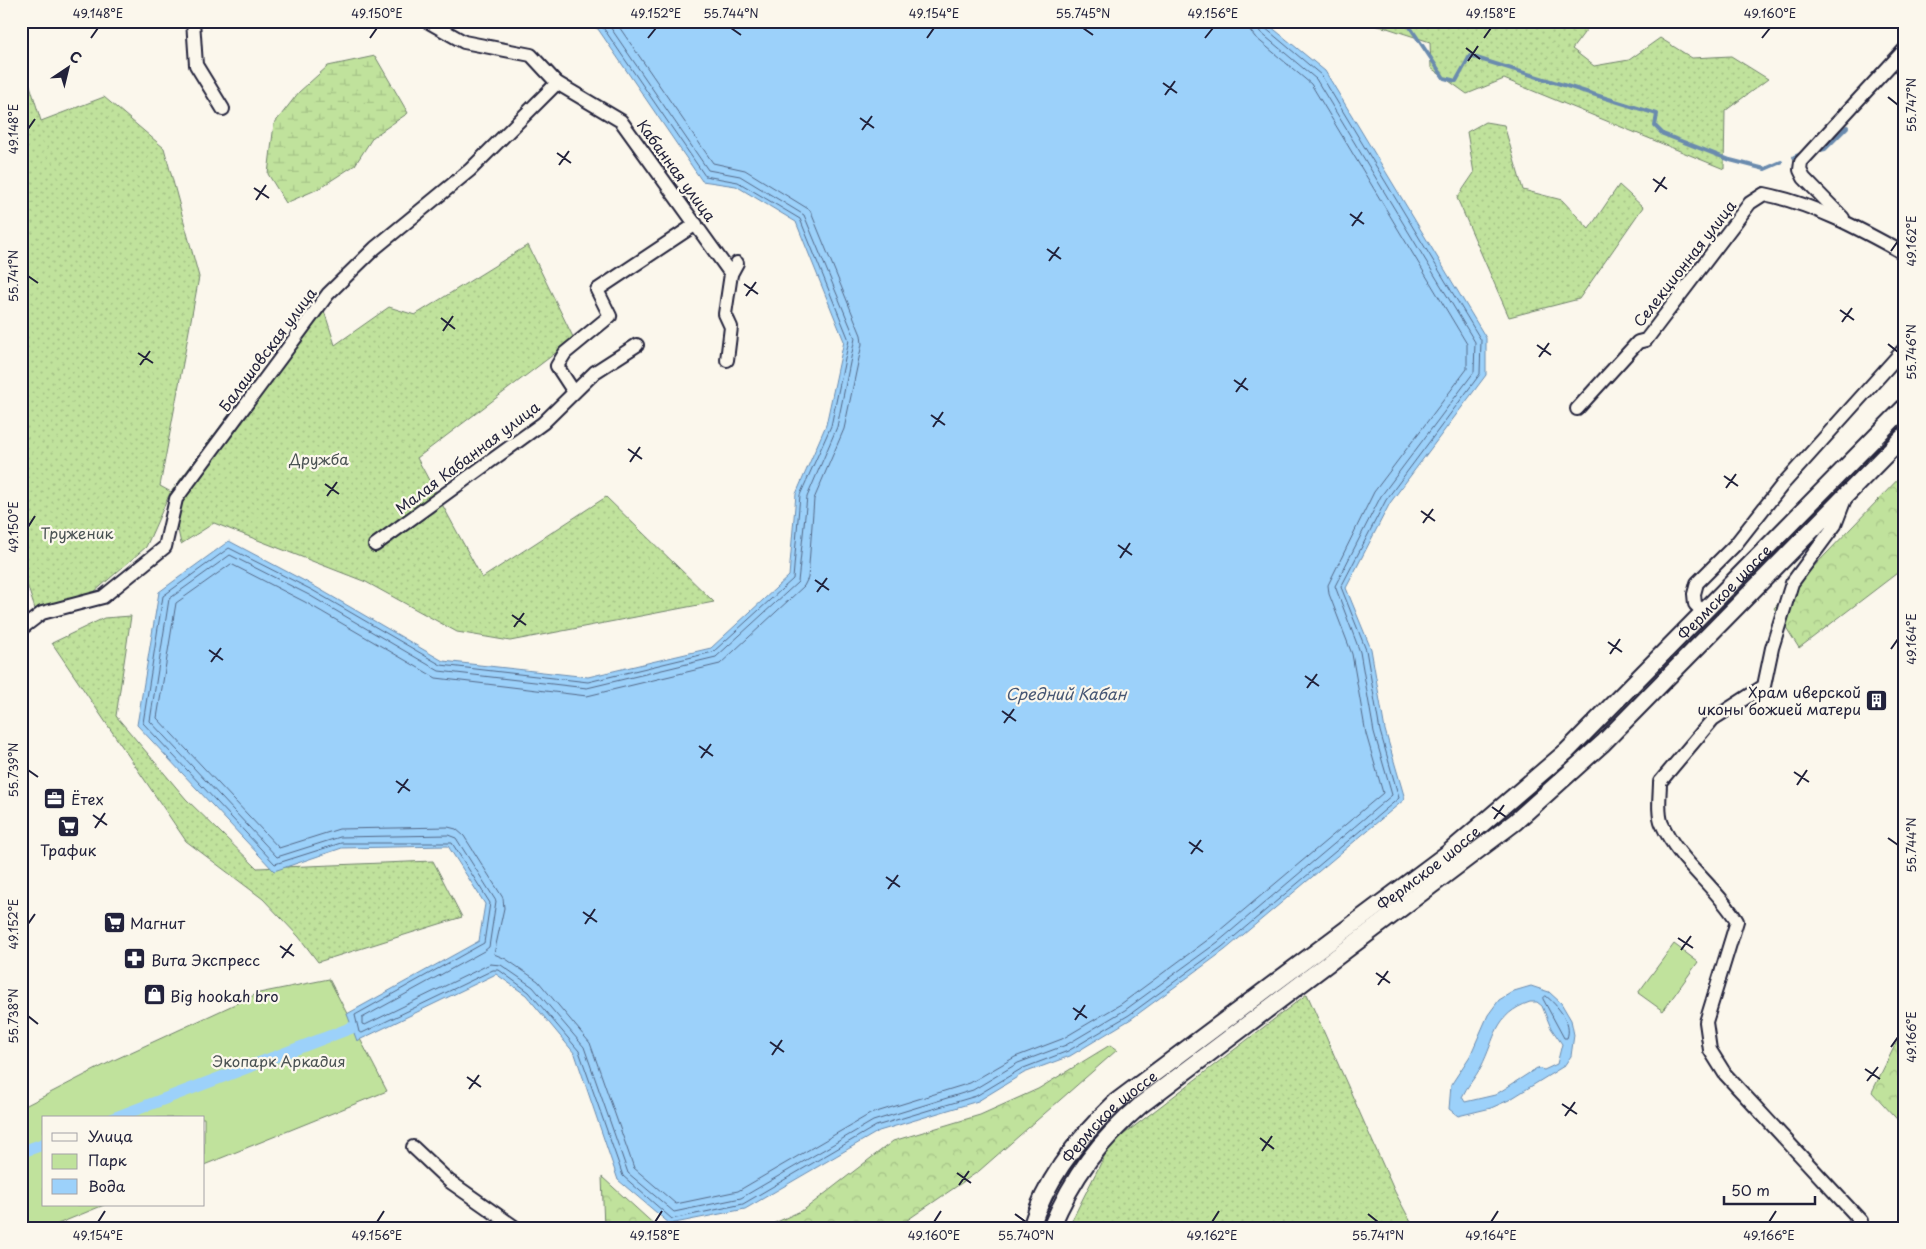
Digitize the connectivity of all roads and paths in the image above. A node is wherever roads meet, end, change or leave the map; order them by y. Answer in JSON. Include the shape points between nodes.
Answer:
{"nodes":[{"id":1,"x":193,"y":21,"type":"edge"},
{"id":2,"x":427,"y":21,"type":"edge"},
{"id":3,"x":1905,"y":49,"type":"edge"},
{"id":4,"x":557,"y":83,"type":"junction"},
{"id":5,"x":223,"y":109,"type":"dead end"},
{"id":6,"x":1846,"y":222,"type":"junction"},
{"id":7,"x":696,"y":224,"type":"junction"},
{"id":8,"x":1905,"y":254,"type":"edge"},
{"id":9,"x":637,"y":345,"type":"dead end"},
{"id":10,"x":1905,"y":348,"type":"edge"},
{"id":11,"x":727,"y":360,"type":"dead end"},
{"id":12,"x":574,"y":392,"type":"junction"},
{"id":13,"x":1905,"y":407,"type":"edge"},
{"id":14,"x":1577,"y":409,"type":"dead end"},
{"id":15,"x":1905,"y":435,"type":"edge"},
{"id":16,"x":1848,"y":492,"type":"junction"},
{"id":17,"x":375,"y":545,"type":"dead end"},
{"id":18,"x":1704,"y":613,"type":"junction"},
{"id":19,"x":21,"y":629,"type":"edge"},
{"id":20,"x":413,"y":1147,"type":"dead end"},
{"id":21,"x":516,"y":1228,"type":"edge"},
{"id":22,"x":1031,"y":1228,"type":"edge"},
{"id":23,"x":1051,"y":1228,"type":"edge"},
{"id":24,"x":1852,"y":1228,"type":"edge"}],
"edges":[{"from":1,"to":5,"type":"street","via":[[196,65]]},
{"from":2,"to":4,"type":"street","name":"Кабанная улица","via":[[464,42],[531,55]]},
{"from":3,"to":6,"type":"street","via":[[1801,162],[1804,178]]},
{"from":4,"to":7,"type":"street","name":"Кабанная улица","via":[[621,121]]},
{"from":4,"to":19,"type":"street","name":"Балашовская улица","via":[[470,170],[375,248],[328,294],[176,499],[165,547],[103,597],[42,613]]},
{"from":6,"to":8,"type":"street"},
{"from":6,"to":14,"type":"street","name":"Селекционная улица","via":[[1764,194],[1750,203],[1646,340],[1638,342]]},
{"from":7,"to":11,"type":"street","name":"Кабанная улица","via":[[734,269],[725,314],[731,327]]},
{"from":7,"to":12,"type":"street","via":[[597,290],[610,316],[565,353],[557,366]]},
{"from":9,"to":12,"type":"street","name":"Малая Кабанная улица","via":[[595,372]]},
{"from":10,"to":18,"type":"street","via":[[1783,484],[1735,546],[1697,583],[1695,604]]},
{"from":12,"to":17,"type":"street","name":"Малая Кабанная улица","via":[[543,423]]},
{"from":13,"to":18,"type":"main road","name":"Фермское шоссе"},
{"from":15,"to":16,"type":"main road","name":"Фермское шоссе"},
{"from":16,"to":23,"type":"main road","name":"Фермское шоссе","via":[[1603,743],[1515,822],[1142,1104],[1114,1129],[1080,1171]]},
{"from":16,"to":24,"type":"street","via":[[1836,525],[1792,583],[1764,686],[1713,719],[1660,782],[1661,822],[1683,857],[1727,904],[1737,921],[1706,1022],[1710,1050],[1725,1074],[1861,1221]]},
{"from":18,"to":22,"type":"main road","name":"Фермское шоссе","via":[[1567,751],[1447,854],[1116,1102],[1067,1156],[1047,1189]]},
{"from":20,"to":21,"type":"street","via":[[449,1181]]}]}
